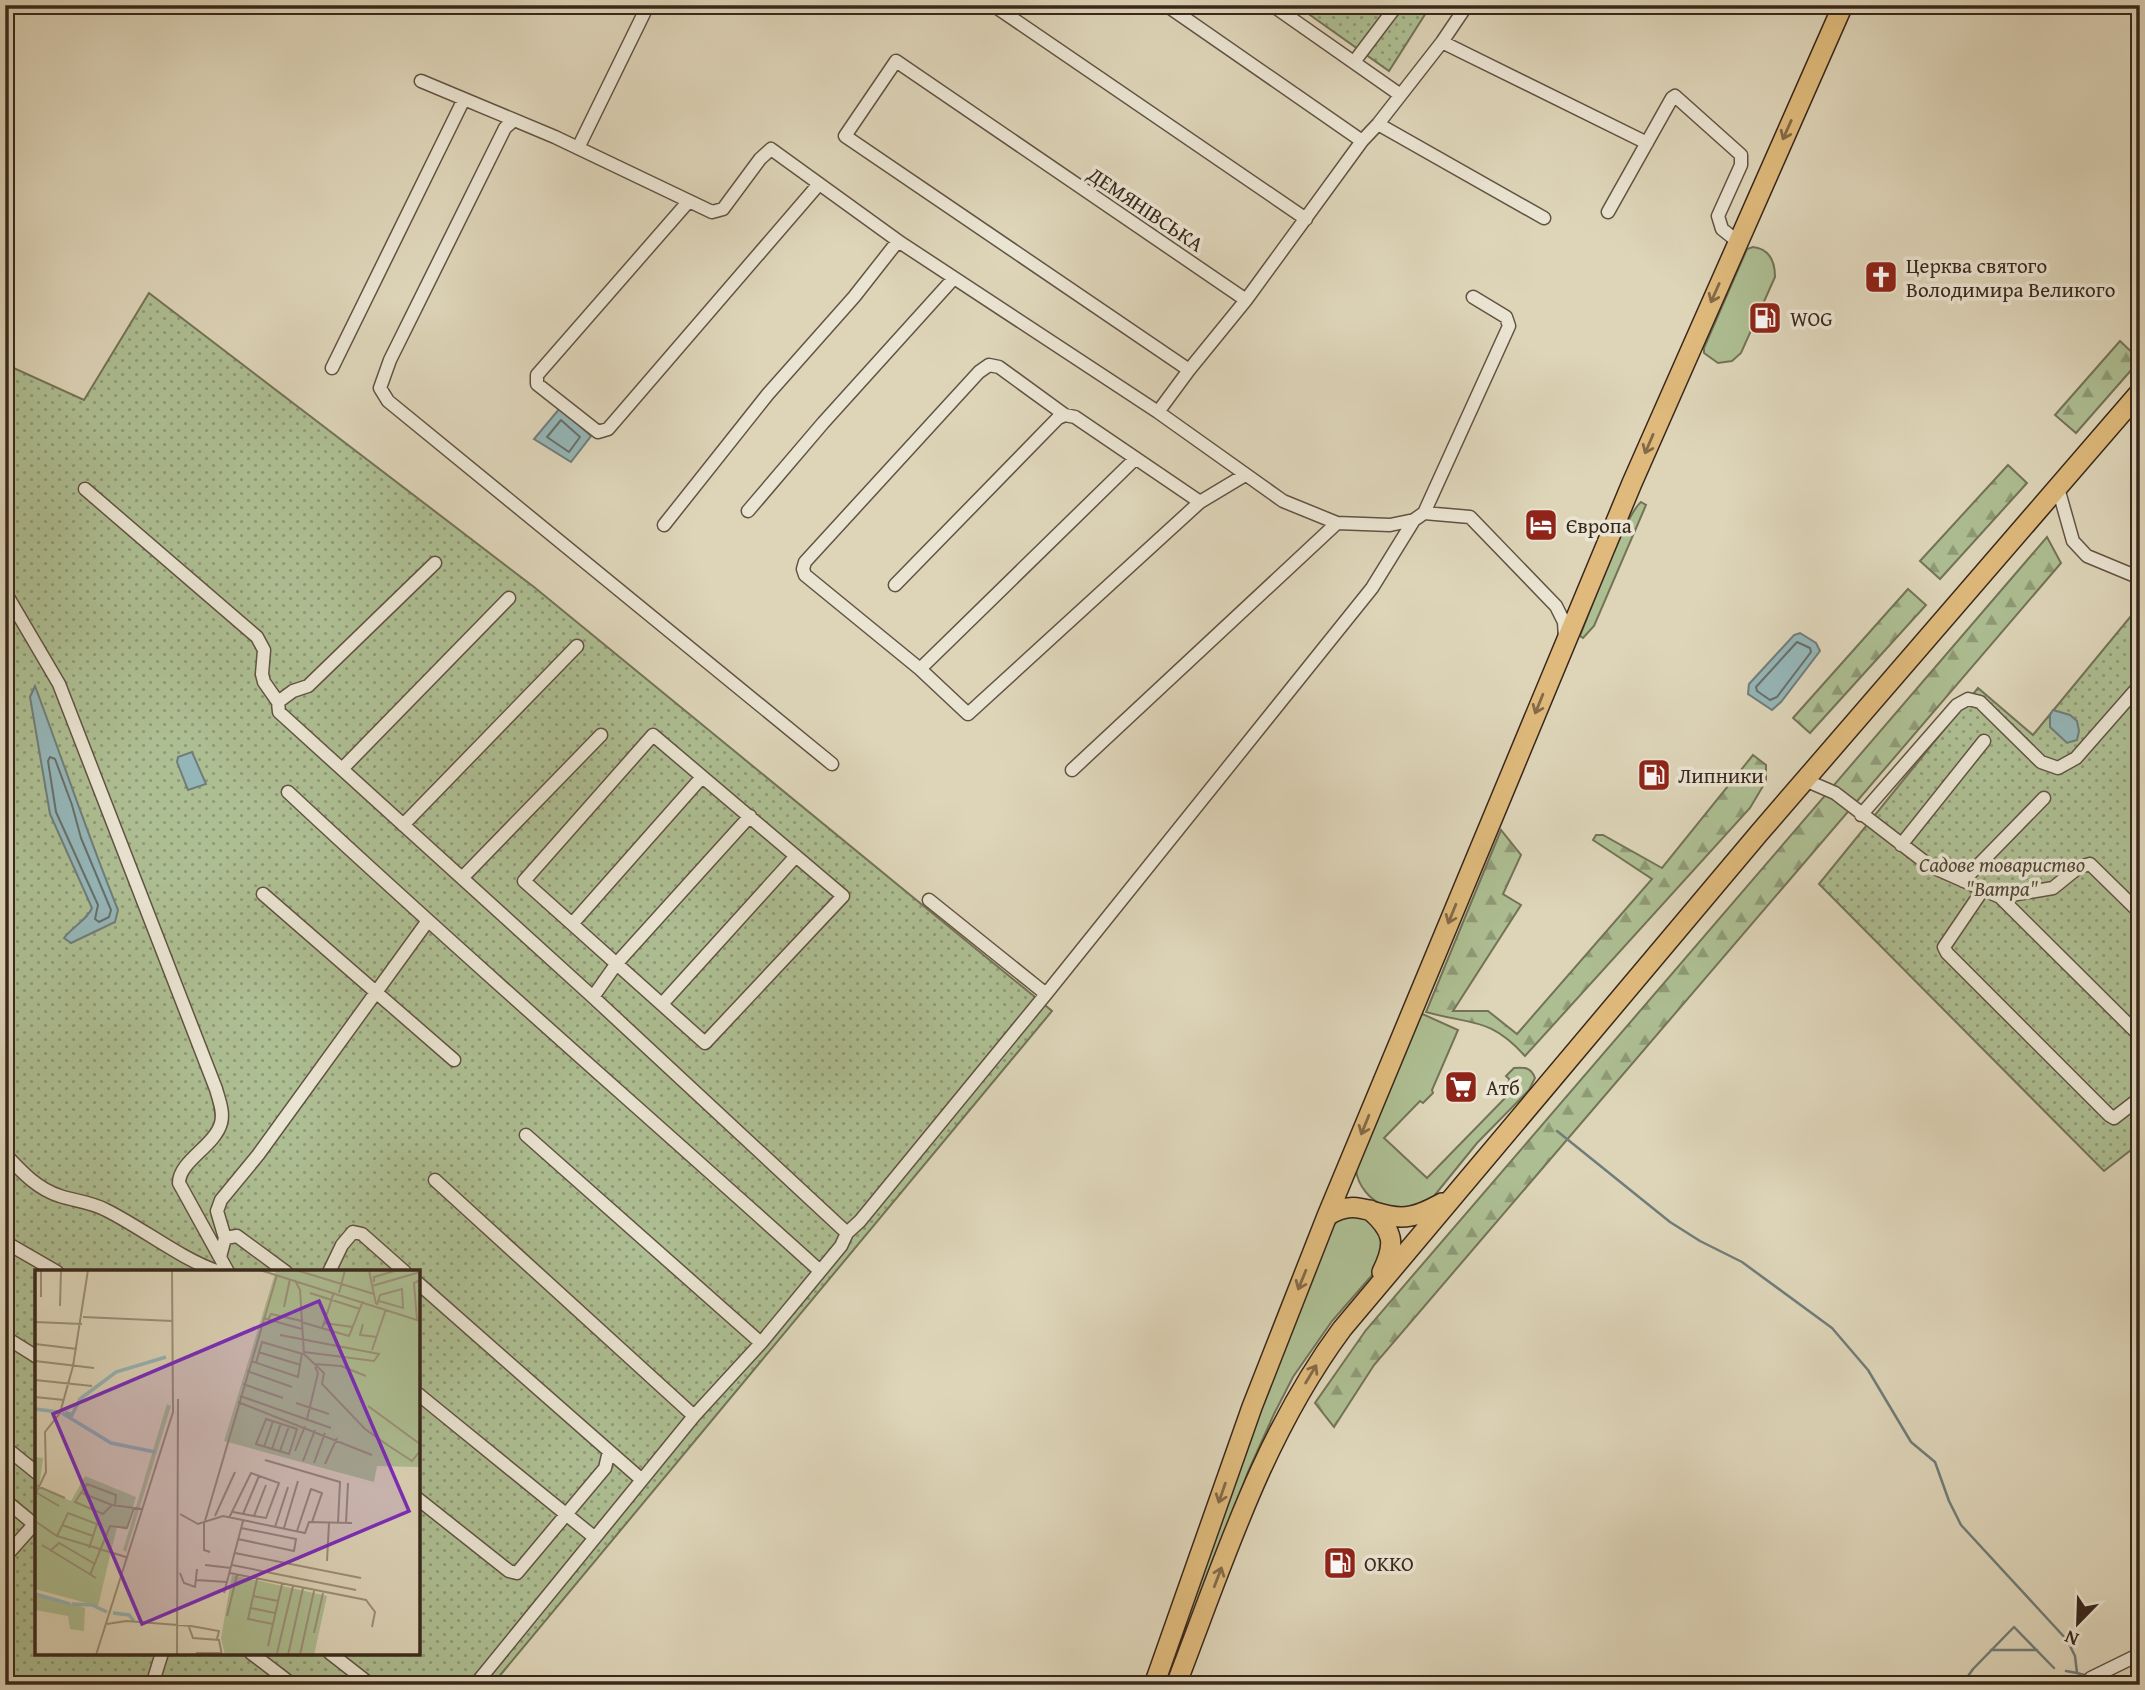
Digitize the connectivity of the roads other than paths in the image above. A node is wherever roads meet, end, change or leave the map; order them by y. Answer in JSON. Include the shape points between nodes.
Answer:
{"nodes":[{"id":1,"x":648,"y":5,"type":"edge"},
{"id":2,"x":993,"y":5,"type":"edge"},
{"id":3,"x":1166,"y":5,"type":"edge"},
{"id":4,"x":1272,"y":5,"type":"edge"},
{"id":5,"x":1397,"y":5,"type":"edge"},
{"id":6,"x":1467,"y":5,"type":"edge"},
{"id":7,"x":1843,"y":5,"type":"edge"},
{"id":8,"x":1442,"y":42,"type":"junction"},
{"id":9,"x":1354,"y":62,"type":"junction"},
{"id":10,"x":421,"y":81,"type":"dead end"},
{"id":11,"x":1399,"y":94,"type":"junction"},
{"id":12,"x":464,"y":99,"type":"junction"},
{"id":13,"x":514,"y":120,"type":"junction"},
{"id":14,"x":1378,"y":124,"type":"junction"},
{"id":15,"x":1362,"y":141,"type":"junction"},
{"id":16,"x":1647,"y":143,"type":"junction"},
{"id":17,"x":578,"y":148,"type":"junction"},
{"id":18,"x":818,"y":184,"type":"junction"},
{"id":19,"x":688,"y":202,"type":"junction"},
{"id":20,"x":1608,"y":212,"type":"dead end"},
{"id":21,"x":1544,"y":218,"type":"dead end"},
{"id":22,"x":1306,"y":219,"type":"junction"},
{"id":23,"x":898,"y":241,"type":"junction"},
{"id":24,"x":1737,"y":241,"type":"junction"},
{"id":25,"x":954,"y":278,"type":"junction"},
{"id":26,"x":1473,"y":297,"type":"dead end"},
{"id":27,"x":1247,"y":300,"type":"junction"},
{"id":28,"x":332,"y":368,"type":"dead end"},
{"id":29,"x":1189,"y":370,"type":"junction"},
{"id":30,"x":2140,"y":392,"type":"edge"},
{"id":31,"x":1158,"y":412,"type":"junction"},
{"id":32,"x":1066,"y":415,"type":"junction"},
{"id":33,"x":1135,"y":459,"type":"junction"},
{"id":34,"x":1245,"y":475,"type":"junction"},
{"id":35,"x":2058,"y":488,"type":"junction"},
{"id":36,"x":85,"y":489,"type":"dead end"},
{"id":37,"x":1200,"y":502,"type":"junction"},
{"id":38,"x":748,"y":511,"type":"dead end"},
{"id":39,"x":1419,"y":517,"type":"junction"},
{"id":40,"x":1336,"y":523,"type":"junction"},
{"id":41,"x":664,"y":525,"type":"dead end"},
{"id":42,"x":435,"y":563,"type":"dead end"},
{"id":43,"x":2140,"y":578,"type":"edge"},
{"id":44,"x":895,"y":585,"type":"dead end"},
{"id":45,"x":5,"y":592,"type":"edge"},
{"id":46,"x":1584,"y":596,"type":"junction"},
{"id":47,"x":509,"y":598,"type":"dead end"},
{"id":48,"x":1556,"y":606,"type":"junction"},
{"id":49,"x":1565,"y":641,"type":"junction"},
{"id":50,"x":577,"y":646,"type":"dead end"},
{"id":51,"x":920,"y":669,"type":"junction"},
{"id":52,"x":2140,"y":685,"type":"edge"},
{"id":53,"x":278,"y":702,"type":"junction"},
{"id":54,"x":601,"y":735,"type":"dead end"},
{"id":55,"x":1984,"y":741,"type":"dead end"},
{"id":56,"x":832,"y":764,"type":"dead end"},
{"id":57,"x":342,"y":769,"type":"junction"},
{"id":58,"x":1072,"y":770,"type":"dead end"},
{"id":59,"x":702,"y":777,"type":"junction"},
{"id":60,"x":1805,"y":780,"type":"junction"},
{"id":61,"x":288,"y":792,"type":"dead end"},
{"id":62,"x":2044,"y":798,"type":"dead end"},
{"id":63,"x":1861,"y":815,"type":"junction"},
{"id":64,"x":750,"y":816,"type":"junction"},
{"id":65,"x":403,"y":825,"type":"junction"},
{"id":66,"x":1901,"y":845,"type":"junction"},
{"id":67,"x":796,"y":856,"type":"junction"},
{"id":68,"x":462,"y":878,"type":"junction"},
{"id":69,"x":1963,"y":881,"type":"junction"},
{"id":70,"x":1982,"y":891,"type":"junction"},
{"id":71,"x":263,"y":894,"type":"dead end"},
{"id":72,"x":2000,"y":897,"type":"junction"},
{"id":73,"x":929,"y":900,"type":"dead end"},
{"id":74,"x":2140,"y":913,"type":"edge"},
{"id":75,"x":427,"y":922,"type":"junction"},
{"id":76,"x":572,"y":924,"type":"junction"},
{"id":77,"x":617,"y":963,"type":"junction"},
{"id":78,"x":377,"y":992,"type":"junction"},
{"id":79,"x":1046,"y":994,"type":"junction"},
{"id":80,"x":593,"y":997,"type":"junction"},
{"id":81,"x":662,"y":1004,"type":"junction"},
{"id":82,"x":2140,"y":1036,"type":"edge"},
{"id":83,"x":454,"y":1060,"type":"dead end"},
{"id":84,"x":2140,"y":1098,"type":"edge"},
{"id":85,"x":526,"y":1135,"type":"dead end"},
{"id":86,"x":5,"y":1154,"type":"edge"},
{"id":87,"x":435,"y":1180,"type":"dead end"},
{"id":88,"x":1451,"y":1198,"type":"junction"},
{"id":89,"x":1370,"y":1210,"type":"junction"},
{"id":90,"x":1327,"y":1216,"type":"junction"},
{"id":91,"x":847,"y":1233,"type":"junction"},
{"id":92,"x":225,"y":1238,"type":"junction"},
{"id":93,"x":5,"y":1242,"type":"edge"},
{"id":94,"x":220,"y":1257,"type":"junction"},
{"id":95,"x":54,"y":1270,"type":"edge"},
{"id":96,"x":215,"y":1270,"type":"edge"},
{"id":97,"x":227,"y":1270,"type":"edge"},
{"id":98,"x":283,"y":1270,"type":"edge"},
{"id":99,"x":330,"y":1270,"type":"edge"},
{"id":100,"x":403,"y":1270,"type":"edge"},
{"id":101,"x":820,"y":1271,"type":"junction"},
{"id":102,"x":420,"y":1285,"type":"edge"},
{"id":103,"x":1372,"y":1292,"type":"junction"},
{"id":104,"x":5,"y":1337,"type":"edge"},
{"id":105,"x":761,"y":1343,"type":"junction"},
{"id":106,"x":35,"y":1356,"type":"edge"},
{"id":107,"x":420,"y":1396,"type":"edge"},
{"id":108,"x":694,"y":1416,"type":"junction"},
{"id":109,"x":5,"y":1447,"type":"edge"},
{"id":110,"x":609,"y":1451,"type":"junction"},
{"id":111,"x":35,"y":1471,"type":"edge"},
{"id":112,"x":642,"y":1480,"type":"junction"},
{"id":113,"x":5,"y":1500,"type":"edge"},
{"id":114,"x":420,"y":1501,"type":"edge"},
{"id":115,"x":565,"y":1514,"type":"junction"},
{"id":116,"x":35,"y":1523,"type":"edge"},
{"id":117,"x":594,"y":1537,"type":"junction"},
{"id":118,"x":5,"y":1557,"type":"edge"},
{"id":119,"x":2140,"y":1654,"type":"edge"},
{"id":120,"x":161,"y":1655,"type":"edge"},
{"id":121,"x":254,"y":1655,"type":"edge"},
{"id":122,"x":333,"y":1655,"type":"edge"},
{"id":123,"x":152,"y":1685,"type":"edge"},
{"id":124,"x":293,"y":1685,"type":"edge"},
{"id":125,"x":371,"y":1685,"type":"edge"},
{"id":126,"x":475,"y":1685,"type":"edge"},
{"id":127,"x":1154,"y":1685,"type":"edge"},
{"id":128,"x":1176,"y":1685,"type":"edge"},
{"id":129,"x":2084,"y":1685,"type":"edge"}],
"edges":[{"from":1,"to":17,"type":"street"},
{"from":2,"to":22,"type":"street"},
{"from":3,"to":15,"type":"street"},
{"from":4,"to":9,"type":"street"},
{"from":5,"to":9,"type":"street"},
{"from":6,"to":8,"type":"street"},
{"from":7,"to":24,"type":"highway","one_way":true},
{"from":8,"to":11,"type":"street"},
{"from":8,"to":16,"type":"street"},
{"from":9,"to":11,"type":"street"},
{"from":10,"to":12,"type":"street"},
{"from":11,"to":14,"type":"street"},
{"from":12,"to":13,"type":"street"},
{"from":12,"to":28,"type":"street"},
{"from":13,"to":17,"type":"street"},
{"from":13,"to":56,"type":"street","via":[[505,128],[443,251],[390,360],[381,392]]},
{"from":14,"to":15,"type":"street"},
{"from":14,"to":21,"type":"street"},
{"from":15,"to":22,"type":"street"},
{"from":16,"to":20,"type":"street"},
{"from":16,"to":24,"type":"street","via":[[1675,96],[1738,151],[1741,165],[1718,216],[1722,229]]},
{"from":17,"to":19,"type":"street"},
{"from":18,"to":19,"type":"street","via":[[771,149],[723,209],[712,212]]},
{"from":18,"to":19,"type":"street","via":[[608,429],[598,432],[537,384],[537,375]]},
{"from":18,"to":23,"type":"street"},
{"from":22,"to":27,"type":"street"},
{"from":23,"to":25,"type":"street"},
{"from":23,"to":41,"type":"street"},
{"from":24,"to":46,"type":"highway","one_way":true},
{"from":25,"to":31,"type":"street"},
{"from":25,"to":38,"type":"street"},
{"from":26,"to":39,"type":"street","via":[[1506,317],[1509,326]]},
{"from":27,"to":29,"type":"street"},
{"from":27,"to":29,"type":"street","name":"ДЕМЯНІВСЬКА","via":[[896,61],[845,136]]},
{"from":29,"to":31,"type":"street"},
{"from":30,"to":35,"type":"highway"},
{"from":31,"to":34,"type":"street"},
{"from":32,"to":33,"type":"street"},
{"from":32,"to":44,"type":"street","via":[[1058,418]]},
{"from":32,"to":51,"type":"street","via":[[989,365],[805,562],[805,575]]},
{"from":33,"to":37,"type":"street"},
{"from":33,"to":51,"type":"street"},
{"from":34,"to":37,"type":"street"},
{"from":34,"to":40,"type":"street","via":[[1283,501]]},
{"from":35,"to":43,"type":"street","via":[[2073,541],[2087,555]]},
{"from":35,"to":60,"type":"highway"},
{"from":36,"to":53,"type":"street","via":[[257,637],[264,650],[264,682]]},
{"from":37,"to":51,"type":"street","via":[[968,713]]},
{"from":39,"to":40,"type":"street","via":[[1390,525]]},
{"from":39,"to":48,"type":"street","via":[[1470,517]]},
{"from":39,"to":79,"type":"street","via":[[1372,588]]},
{"from":40,"to":58,"type":"street"},
{"from":42,"to":53,"type":"street","via":[[308,686]]},
{"from":45,"to":94,"type":"street","via":[[59,684],[216,1089],[222,1122],[212,1140],[181,1172],[179,1183]]},
{"from":46,"to":48,"type":"street"},
{"from":46,"to":49,"type":"highway"},
{"from":47,"to":57,"type":"street"},
{"from":48,"to":49,"type":"street","via":[[1564,622]]},
{"from":49,"to":90,"type":"highway","one_way":true},
{"from":50,"to":65,"type":"street"},
{"from":52,"to":63,"type":"street","via":[[2076,758],[2058,768],[2041,762],[1980,702],[1968,699],[1957,705]]},
{"from":53,"to":57,"type":"street","via":[[279,712]]},
{"from":54,"to":68,"type":"street"},
{"from":55,"to":66,"type":"street"},
{"from":57,"to":65,"type":"street"},
{"from":59,"to":64,"type":"street"},
{"from":59,"to":76,"type":"street"},
{"from":59,"to":76,"type":"street","via":[[653,735],[524,881]]},
{"from":60,"to":63,"type":"street","via":[[1835,793]]},
{"from":60,"to":88,"type":"highway"},
{"from":61,"to":75,"type":"street"},
{"from":62,"to":69,"type":"street"},
{"from":63,"to":66,"type":"street"},
{"from":64,"to":67,"type":"street"},
{"from":64,"to":77,"type":"street"},
{"from":65,"to":68,"type":"street"},
{"from":66,"to":69,"type":"street","via":[[1930,866]]},
{"from":67,"to":81,"type":"street"},
{"from":67,"to":81,"type":"street","via":[[843,895],[705,1042]]},
{"from":68,"to":80,"type":"street"},
{"from":69,"to":70,"type":"street"},
{"from":70,"to":72,"type":"street"},
{"from":70,"to":84,"type":"street","via":[[1944,947],[1947,953],[2109,1115],[2115,1118]]},
{"from":71,"to":78,"type":"street"},
{"from":72,"to":74,"type":"street","via":[[2053,888],[2091,863]]},
{"from":72,"to":82,"type":"street"},
{"from":73,"to":79,"type":"street"},
{"from":75,"to":78,"type":"street"},
{"from":75,"to":101,"type":"street"},
{"from":76,"to":77,"type":"street"},
{"from":77,"to":80,"type":"street"},
{"from":77,"to":81,"type":"street"},
{"from":78,"to":83,"type":"street"},
{"from":78,"to":92,"type":"street","via":[[221,1200],[218,1211]]},
{"from":79,"to":91,"type":"street"},
{"from":80,"to":91,"type":"street"},
{"from":85,"to":105,"type":"street"},
{"from":86,"to":96,"type":"street","via":[[46,1190],[105,1209]]},
{"from":87,"to":108,"type":"street"},
{"from":88,"to":89,"type":"highway","via":[[1410,1216]]},
{"from":88,"to":103,"type":"highway"},
{"from":89,"to":90,"type":"highway","via":[[1351,1207]]},
{"from":89,"to":103,"type":"highway","via":[[1387,1227],[1391,1247]]},
{"from":90,"to":127,"type":"highway","one_way":true,"via":[[1252,1407]]},
{"from":91,"to":101,"type":"street"},
{"from":92,"to":94,"type":"street"},
{"from":92,"to":98,"type":"street","via":[[237,1236]]},
{"from":93,"to":95,"type":"street"},
{"from":94,"to":97,"type":"street"},
{"from":99,"to":100,"type":"street","via":[[353,1233],[362,1234]]},
{"from":101,"to":105,"type":"street"},
{"from":102,"to":110,"type":"street"},
{"from":128,"to":103,"type":"highway","one_way":true,"via":[[1256,1475],[1324,1353]]},
{"from":104,"to":106,"type":"street"},
{"from":105,"to":108,"type":"street"},
{"from":107,"to":115,"type":"street"},
{"from":108,"to":112,"type":"street"},
{"from":109,"to":111,"type":"street"},
{"from":110,"to":112,"type":"street"},
{"from":110,"to":115,"type":"street","via":[[605,1468]]},
{"from":112,"to":117,"type":"street"},
{"from":113,"to":116,"type":"street"},
{"from":114,"to":115,"type":"street","via":[[509,1572],[517,1573]]},
{"from":115,"to":117,"type":"street"},
{"from":116,"to":118,"type":"street"},
{"from":117,"to":126,"type":"street"},
{"from":119,"to":129,"type":"street"},
{"from":120,"to":123,"type":"street"},
{"from":121,"to":124,"type":"street"},
{"from":122,"to":125,"type":"street"}]}
